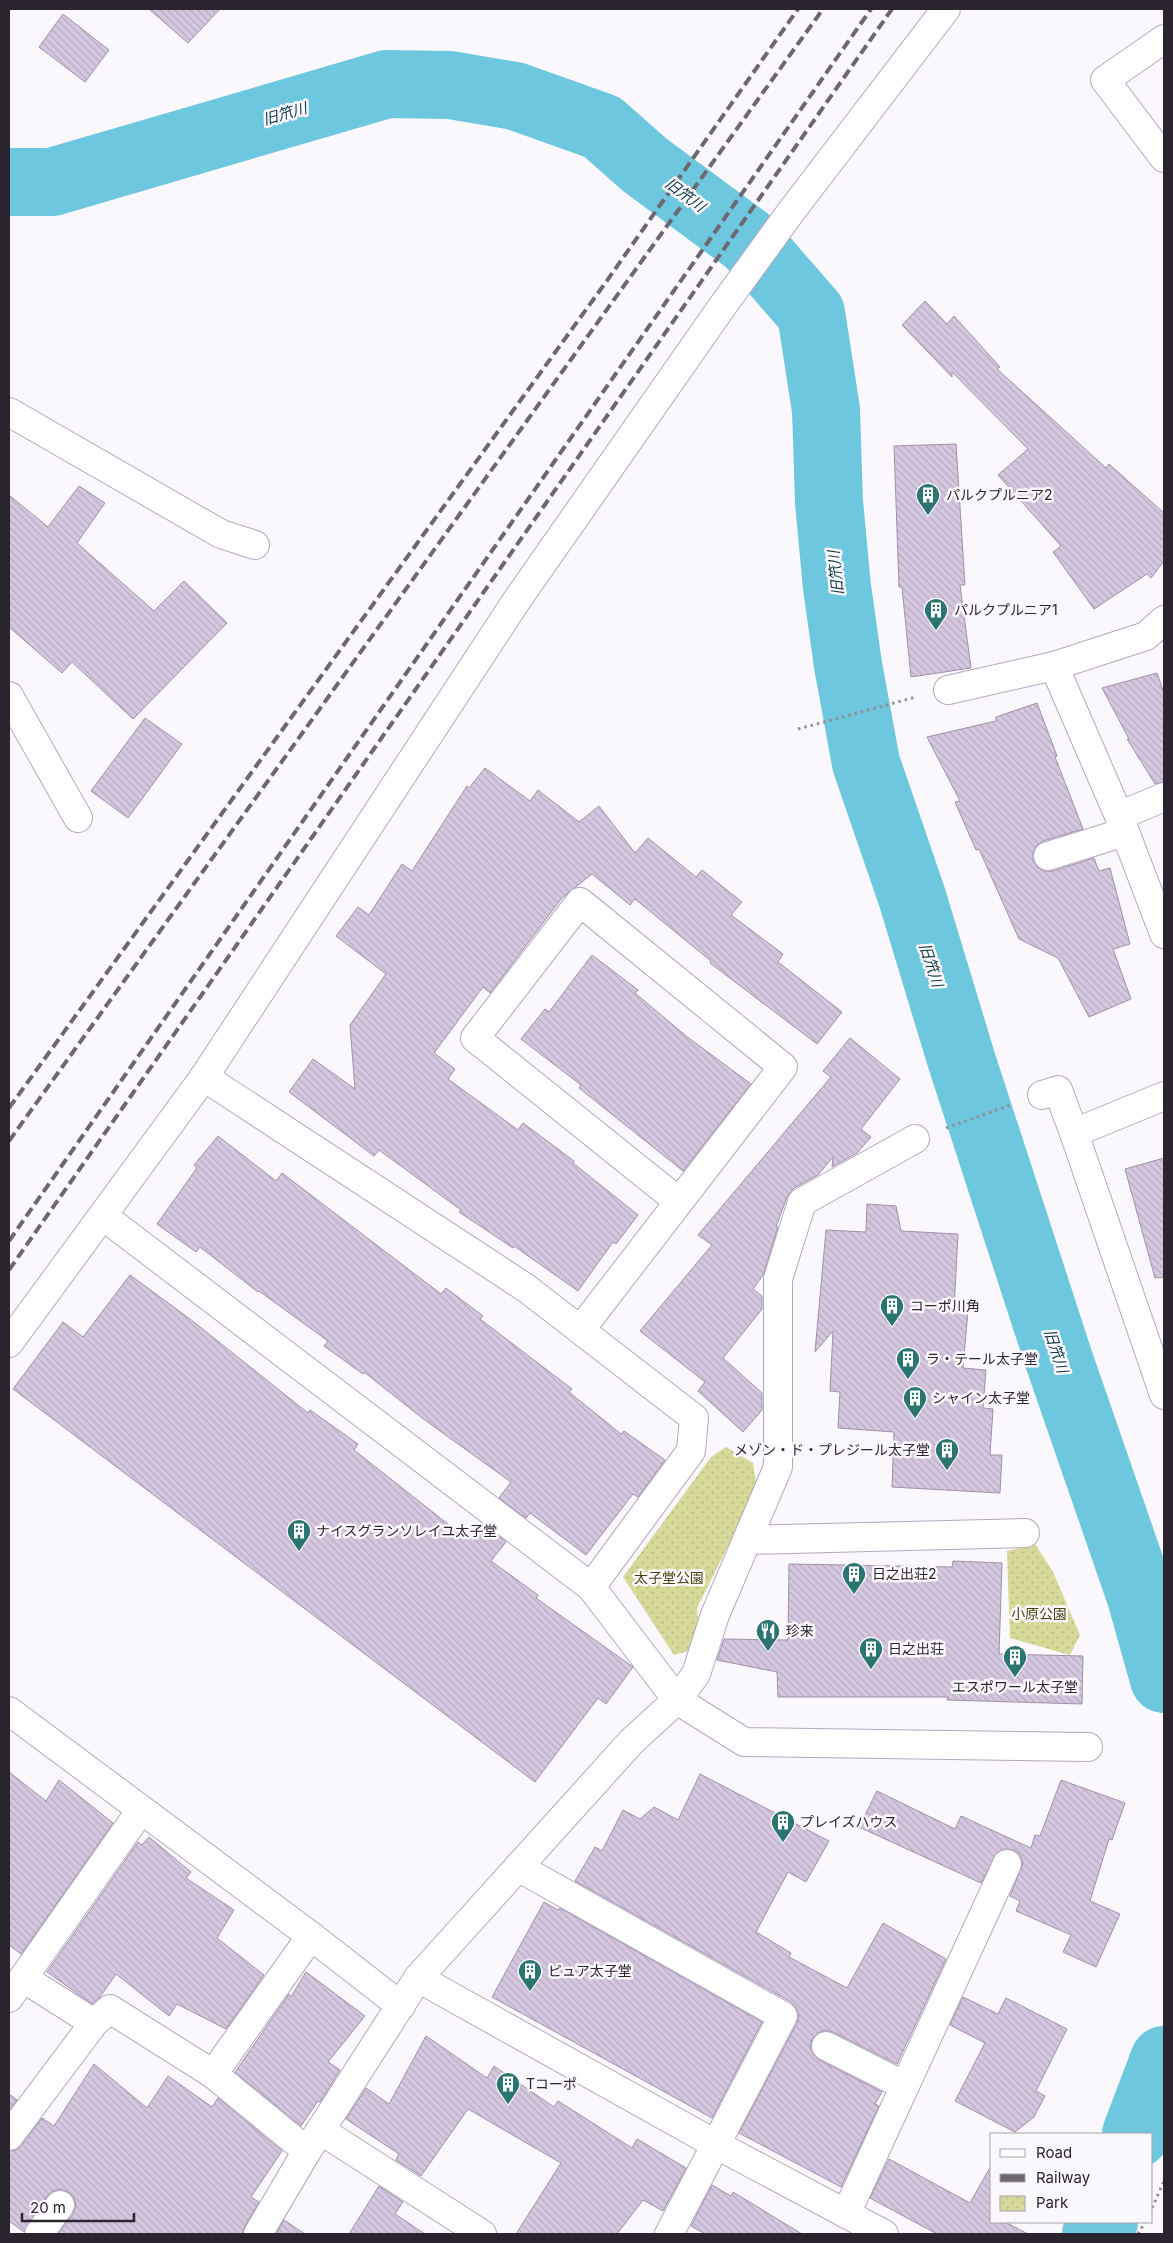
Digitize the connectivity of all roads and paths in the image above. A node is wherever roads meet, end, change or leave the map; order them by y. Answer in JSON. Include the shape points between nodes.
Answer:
{"nodes":[{"id":1,"x":946,"y":9,"type":"edge"},
{"id":2,"x":1164,"y":39,"type":"edge"},
{"id":3,"x":1164,"y":158,"type":"edge"},
{"id":4,"x":9,"y":412,"type":"edge"},
{"id":5,"x":255,"y":545,"type":"dead end"},
{"id":6,"x":1164,"y":620,"type":"edge"},
{"id":7,"x":1054,"y":666,"type":"junction"},
{"id":8,"x":935,"y":693,"type":"joint"},
{"id":9,"x":9,"y":696,"type":"edge"},
{"id":10,"x":798,"y":729,"type":"dead end"},
{"id":11,"x":1164,"y":797,"type":"edge"},
{"id":12,"x":78,"y":818,"type":"dead end"},
{"id":13,"x":1122,"y":824,"type":"junction"},
{"id":14,"x":1048,"y":856,"type":"dead end"},
{"id":15,"x":1164,"y":934,"type":"edge"},
{"id":16,"x":204,"y":1077,"type":"junction"},
{"id":17,"x":1042,"y":1095,"type":"joint"},
{"id":18,"x":1164,"y":1096,"type":"edge"},
{"id":19,"x":1074,"y":1133,"type":"junction"},
{"id":20,"x":915,"y":1139,"type":"joint"},
{"id":21,"x":678,"y":1201,"type":"junction"},
{"id":22,"x":103,"y":1216,"type":"junction"},
{"id":23,"x":581,"y":1329,"type":"junction"},
{"id":24,"x":9,"y":1344,"type":"edge"},
{"id":25,"x":1164,"y":1395,"type":"edge"},
{"id":26,"x":1025,"y":1533,"type":"dead end"},
{"id":27,"x":747,"y":1540,"type":"junction"},
{"id":28,"x":591,"y":1587,"type":"junction"},
{"id":29,"x":677,"y":1700,"type":"junction"},
{"id":30,"x":9,"y":1711,"type":"edge"},
{"id":31,"x":1088,"y":1747,"type":"dead end"},
{"id":32,"x":140,"y":1810,"type":"junction"},
{"id":33,"x":1007,"y":1864,"type":"dead end"},
{"id":34,"x":518,"y":1866,"type":"junction"},
{"id":35,"x":311,"y":1936,"type":"junction"},
{"id":36,"x":418,"y":1978,"type":"junction"},
{"id":37,"x":16,"y":1988,"type":"edge"},
{"id":38,"x":401,"y":2006,"type":"junction"},
{"id":39,"x":94,"y":2023,"type":"junction"},
{"id":40,"x":826,"y":2046,"type":"dead end"},
{"id":41,"x":213,"y":2074,"type":"junction"},
{"id":42,"x":905,"y":2086,"type":"junction"},
{"id":43,"x":9,"y":2136,"type":"edge"},
{"id":44,"x":313,"y":2140,"type":"junction"},
{"id":45,"x":717,"y":2145,"type":"junction"},
{"id":46,"x":1164,"y":2181,"type":"edge"},
{"id":47,"x":60,"y":2205,"type":"dead end"},
{"id":48,"x":1153,"y":2206,"type":"edge"},
{"id":49,"x":846,"y":2214,"type":"junction"},
{"id":50,"x":1144,"y":2223,"type":"edge"},
{"id":51,"x":39,"y":2234,"type":"edge"},
{"id":52,"x":258,"y":2234,"type":"edge"},
{"id":53,"x":482,"y":2234,"type":"edge"},
{"id":54,"x":669,"y":2234,"type":"edge"},
{"id":55,"x":884,"y":2234,"type":"edge"},
{"id":56,"x":1138,"y":2234,"type":"edge"}],
"edges":[{"from":1,"to":16,"type":"street","via":[[790,213],[517,600]]},
{"from":2,"to":3,"type":"street","via":[[1105,80]]},
{"from":4,"to":5,"type":"street","via":[[221,534]]},
{"from":6,"to":7,"type":"street","via":[[1146,636]]},
{"from":7,"to":8,"type":"street"},
{"from":7,"to":13,"type":"street"},
{"from":8,"to":10,"type":"path"},
{"from":9,"to":12,"type":"street"},
{"from":11,"to":13,"type":"street"},
{"from":13,"to":14,"type":"street"},
{"from":13,"to":15,"type":"street"},
{"from":16,"to":22,"type":"street"},
{"from":16,"to":23,"type":"street","via":[[526,1288]]},
{"from":17,"to":19,"type":"street","via":[[1058,1090]]},
{"from":17,"to":20,"type":"path"},
{"from":18,"to":19,"type":"street"},
{"from":19,"to":25,"type":"street"},
{"from":20,"to":27,"type":"street","via":[[802,1202],[778,1279],[778,1467]]},
{"from":21,"to":21,"type":"street","via":[[783,1066],[580,902],[476,1038]]},
{"from":21,"to":23,"type":"street"},
{"from":22,"to":24,"type":"street"},
{"from":22,"to":28,"type":"street"},
{"from":23,"to":28,"type":"street","via":[[694,1418],[691,1451]]},
{"from":26,"to":27,"type":"street"},
{"from":27,"to":29,"type":"street","via":[[715,1615],[696,1674]]},
{"from":28,"to":29,"type":"street"},
{"from":29,"to":31,"type":"street","via":[[744,1742]]},
{"from":29,"to":34,"type":"street","via":[[632,1741]]},
{"from":30,"to":32,"type":"street"},
{"from":32,"to":35,"type":"street"},
{"from":32,"to":37,"type":"street"},
{"from":33,"to":42,"type":"street"},
{"from":34,"to":36,"type":"street"},
{"from":34,"to":45,"type":"street","via":[[783,2016]]},
{"from":35,"to":38,"type":"street"},
{"from":35,"to":41,"type":"street"},
{"from":36,"to":38,"type":"street"},
{"from":36,"to":45,"type":"street"},
{"from":37,"to":39,"type":"street"},
{"from":38,"to":44,"type":"street"},
{"from":39,"to":41,"type":"street","via":[[110,2009]]},
{"from":39,"to":43,"type":"street"},
{"from":40,"to":42,"type":"street"},
{"from":41,"to":44,"type":"street"},
{"from":42,"to":49,"type":"street"},
{"from":44,"to":52,"type":"street"},
{"from":44,"to":53,"type":"street"},
{"from":45,"to":49,"type":"street"},
{"from":45,"to":54,"type":"street"},
{"from":46,"to":48,"type":"path"},
{"from":47,"to":51,"type":"street"},
{"from":49,"to":55,"type":"street"},
{"from":50,"to":56,"type":"path"}]}
